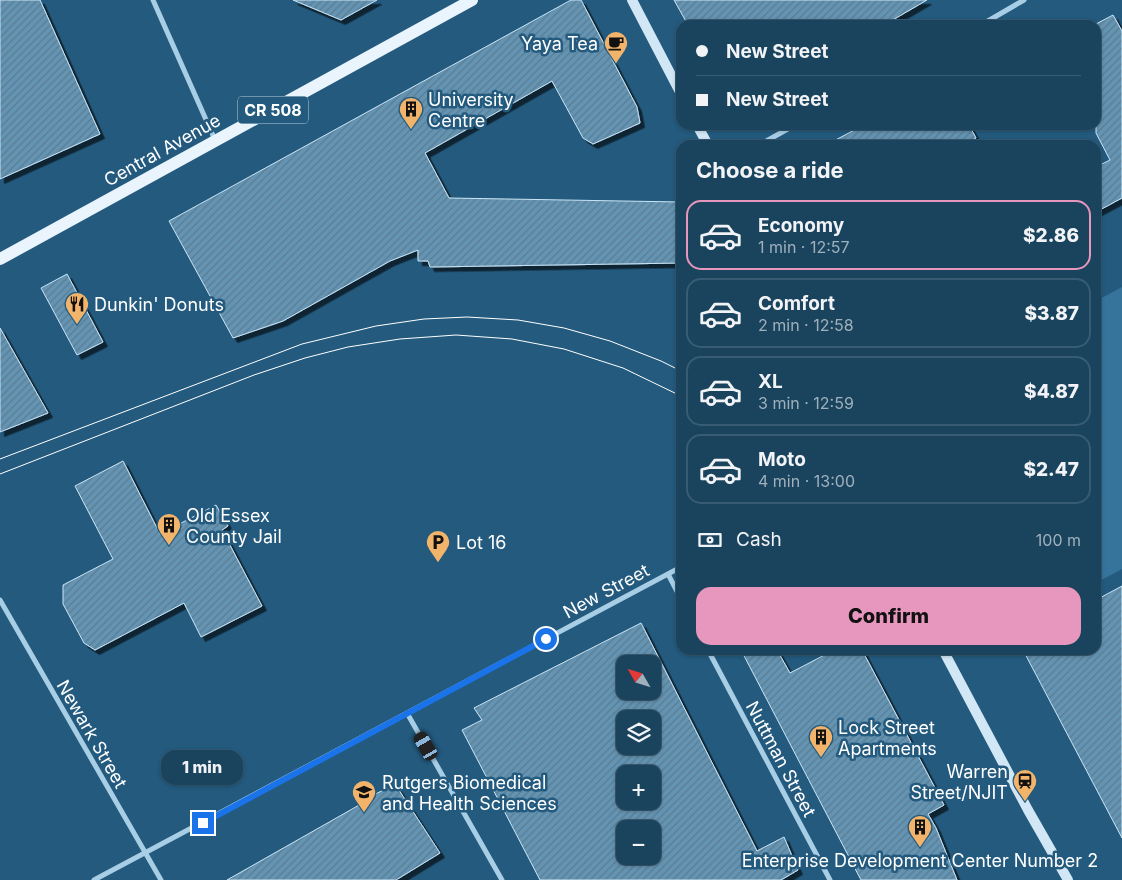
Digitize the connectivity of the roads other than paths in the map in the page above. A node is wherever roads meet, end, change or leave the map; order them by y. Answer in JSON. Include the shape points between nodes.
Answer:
{"nodes":[{"id":1,"x":153,"y":0,"type":"edge"},
{"id":2,"x":472,"y":0,"type":"edge"},
{"id":3,"x":632,"y":0,"type":"edge"},
{"id":4,"x":1024,"y":0,"type":"edge"},
{"id":5,"x":990,"y":20,"type":"edge"},
{"id":6,"x":676,"y":84,"type":"edge"},
{"id":7,"x":786,"y":130,"type":"edge"},
{"id":8,"x":216,"y":140,"type":"junction"},
{"id":9,"x":768,"y":140,"type":"edge"},
{"id":10,"x":0,"y":259,"type":"edge"},
{"id":11,"x":676,"y":570,"type":"edge"},
{"id":12,"x":668,"y":574,"type":"junction"},
{"id":13,"x":676,"y":589,"type":"edge"},
{"id":14,"x":0,"y":600,"type":"edge"},
{"id":15,"x":711,"y":655,"type":"edge"},
{"id":16,"x":946,"y":655,"type":"edge"},
{"id":17,"x":407,"y":713,"type":"junction"},
{"id":18,"x":146,"y":854,"type":"junction"},
{"id":19,"x":94,"y":880,"type":"edge"},
{"id":20,"x":161,"y":880,"type":"edge"},
{"id":21,"x":502,"y":880,"type":"edge"},
{"id":22,"x":830,"y":880,"type":"edge"},
{"id":23,"x":1068,"y":880,"type":"edge"}],
"edges":[{"from":1,"to":8,"type":"street"},
{"from":2,"to":8,"type":"main road","name":"Central Avenue","number":"CR 508"},
{"from":3,"to":6,"type":"main road"},
{"from":4,"to":5,"type":"street"},
{"from":7,"to":9,"type":"street"},
{"from":8,"to":10,"type":"main road","name":"Central Avenue","number":"CR 508"},
{"from":11,"to":12,"type":"street","name":"New Street"},
{"from":12,"to":13,"type":"street"},
{"from":12,"to":17,"type":"street","name":"New Street"},
{"from":14,"to":18,"type":"street","name":"Newark Street"},
{"from":15,"to":22,"type":"street","name":"Nuttman Street"},
{"from":16,"to":23,"type":"main road"},
{"from":17,"to":18,"type":"street","name":"New Street"},
{"from":17,"to":21,"type":"street"},
{"from":18,"to":19,"type":"street","name":"New Street"},
{"from":18,"to":20,"type":"street","name":"Newark Street"}]}
